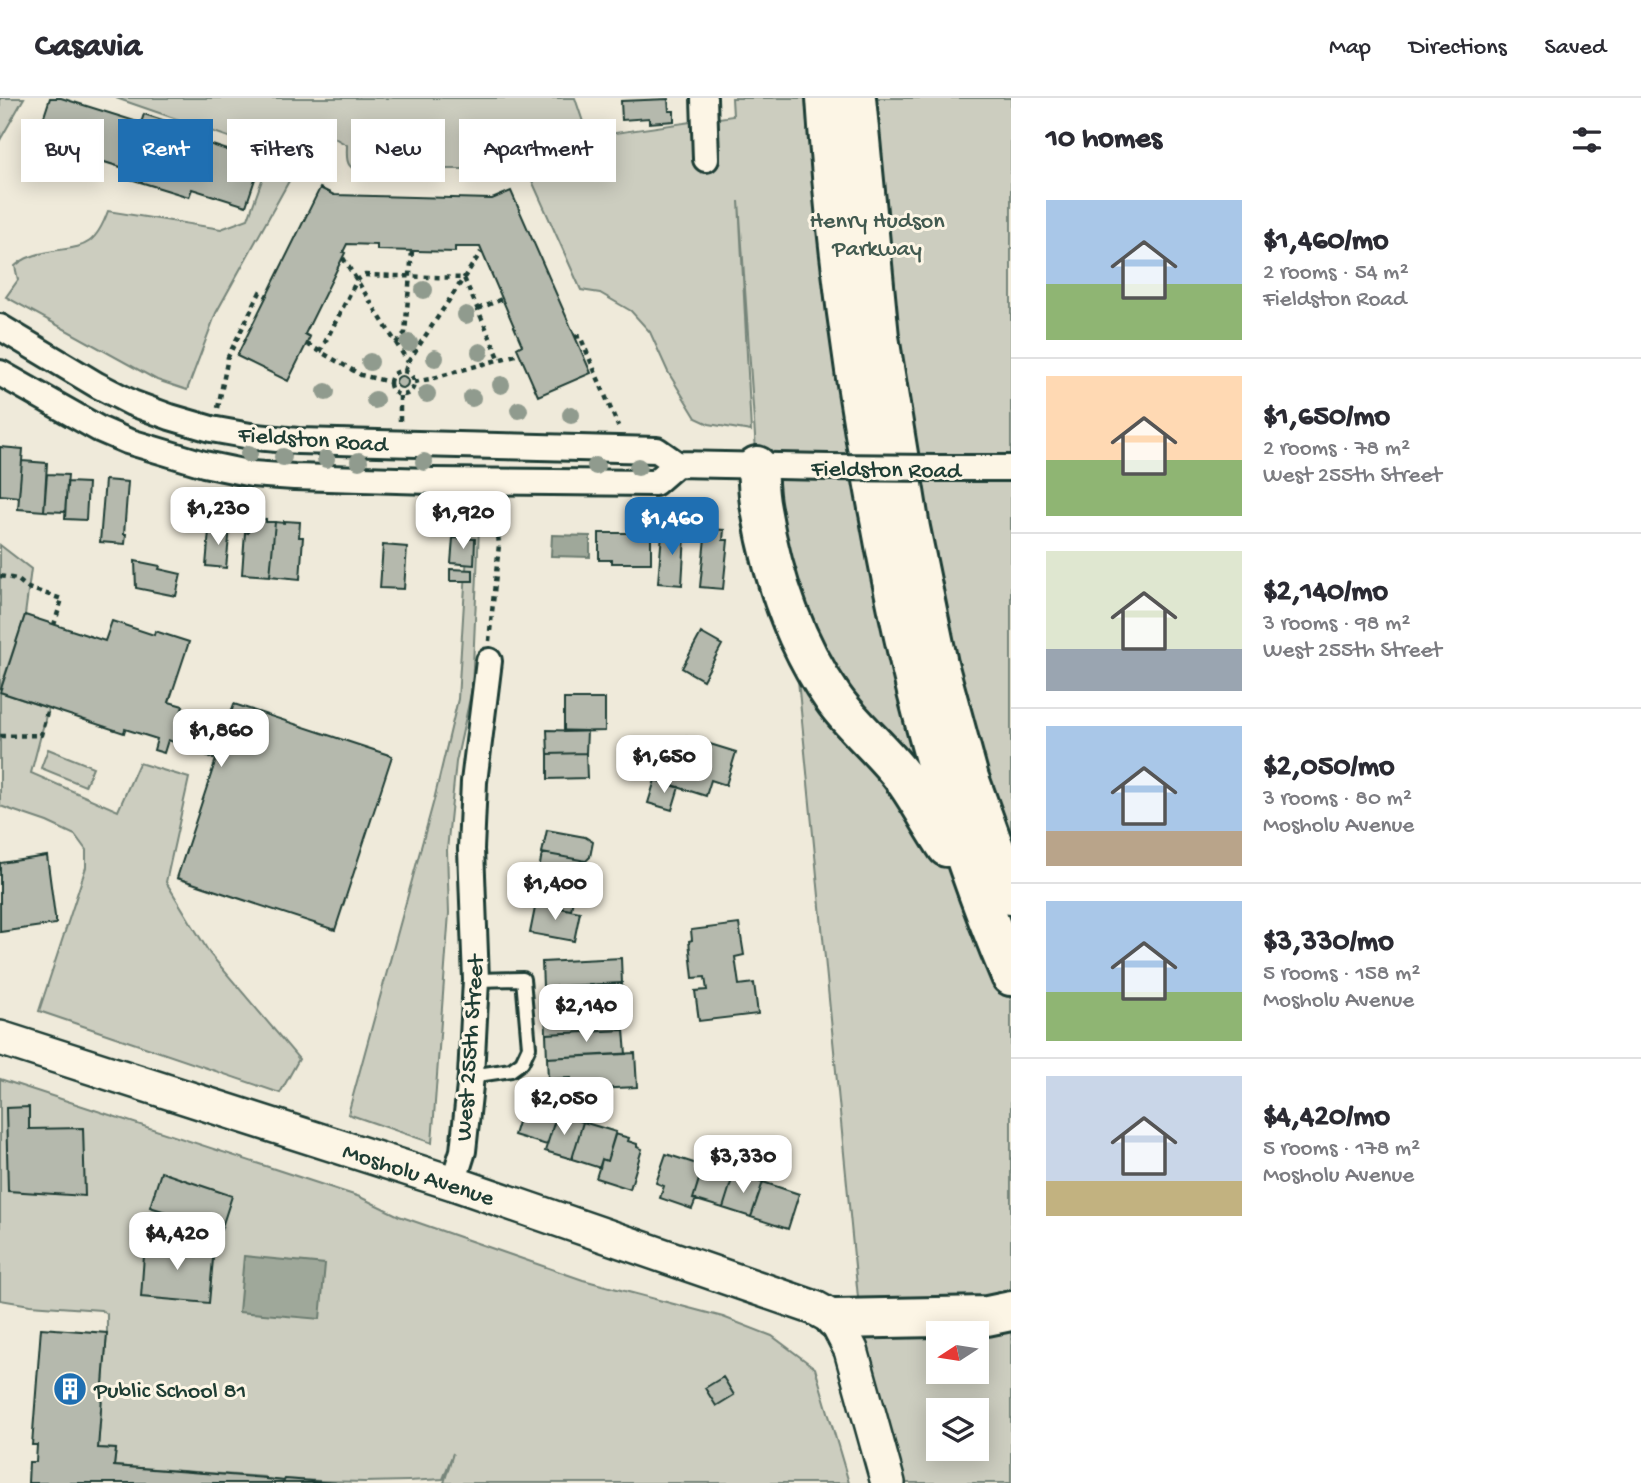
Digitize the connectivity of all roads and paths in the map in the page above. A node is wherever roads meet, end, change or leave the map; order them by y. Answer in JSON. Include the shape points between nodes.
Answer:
{"nodes":[{"id":1,"x":704,"y":98,"type":"edge"},
{"id":2,"x":826,"y":98,"type":"edge"},
{"id":3,"x":856,"y":98,"type":"edge"},
{"id":4,"x":706,"y":159,"type":"dead end"},
{"id":5,"x":412,"y":251,"type":"dead end"},
{"id":6,"x":481,"y":251,"type":"dead end"},
{"id":7,"x":343,"y":258,"type":"dead end"},
{"id":8,"x":410,"y":275,"type":"junction"},
{"id":9,"x":464,"y":278,"type":"junction"},
{"id":10,"x":357,"y":280,"type":"junction"},
{"id":11,"x":267,"y":296,"type":"dead end"},
{"id":12,"x":502,"y":299,"type":"dead end"},
{"id":13,"x":478,"y":309,"type":"junction"},
{"id":14,"x":0,"y":327,"type":"edge"},
{"id":15,"x":575,"y":337,"type":"dead end"},
{"id":16,"x":396,"y":343,"type":"junction"},
{"id":17,"x":307,"y":344,"type":"dead end"},
{"id":18,"x":320,"y":352,"type":"junction"},
{"id":19,"x":519,"y":354,"type":"dead end"},
{"id":20,"x":500,"y":360,"type":"junction"},
{"id":21,"x":408,"y":362,"type":"junction"},
{"id":22,"x":405,"y":371,"type":"junction"},
{"id":23,"x":0,"y":373,"type":"edge"},
{"id":24,"x":390,"y":382,"type":"junction"},
{"id":25,"x":414,"y":382,"type":"junction"},
{"id":26,"x":400,"y":394,"type":"junction"},
{"id":27,"x":119,"y":396,"type":"junction"},
{"id":28,"x":218,"y":409,"type":"dead end"},
{"id":29,"x":400,"y":422,"type":"dead end"},
{"id":30,"x":618,"y":426,"type":"dead end"},
{"id":31,"x":99,"y":429,"type":"junction"},
{"id":32,"x":514,"y":446,"type":"junction"},
{"id":33,"x":677,"y":464,"type":"junction"},
{"id":34,"x":757,"y":466,"type":"junction"},
{"id":35,"x":1011,"y":468,"type":"edge"},
{"id":36,"x":513,"y":483,"type":"junction"},
{"id":37,"x":495,"y":502,"type":"dead end"},
{"id":38,"x":0,"y":576,"type":"edge"},
{"id":39,"x":54,"y":625,"type":"dead end"},
{"id":40,"x":489,"y":661,"type":"joint"},
{"id":41,"x":48,"y":708,"type":"dead end"},
{"id":42,"x":0,"y":736,"type":"edge"},
{"id":43,"x":993,"y":892,"type":"edge"},
{"id":44,"x":1011,"y":976,"type":"edge"},
{"id":45,"x":477,"y":980,"type":"junction"},
{"id":46,"x":0,"y":1038,"type":"edge"},
{"id":47,"x":471,"y":1076,"type":"junction"},
{"id":48,"x":453,"y":1183,"type":"junction"},
{"id":49,"x":1011,"y":1311,"type":"edge"},
{"id":50,"x":835,"y":1319,"type":"junction"},
{"id":51,"x":888,"y":1483,"type":"edge"}],
"edges":[{"from":1,"to":4,"type":"street"},
{"from":2,"to":43,"type":"highway","via":[[851,348],[895,601],[941,782]]},
{"from":3,"to":43,"type":"highway","via":[[879,337],[913,542]]},
{"from":5,"to":8,"type":"path"},
{"from":6,"to":9,"type":"path"},
{"from":7,"to":10,"type":"path"},
{"from":8,"to":9,"type":"path"},
{"from":8,"to":10,"type":"path","via":[[366,275]]},
{"from":8,"to":16,"type":"path","via":[[405,333]]},
{"from":9,"to":13,"type":"path"},
{"from":9,"to":21,"type":"path"},
{"from":10,"to":16,"type":"path"},
{"from":10,"to":18,"type":"path"},
{"from":11,"to":28,"type":"path","via":[[260,292],[228,357]]},
{"from":12,"to":13,"type":"path"},
{"from":13,"to":20,"type":"path"},
{"from":14,"to":27,"type":"street","name":"Fieldston Road"},
{"from":15,"to":30,"type":"path","via":[[580,336]]},
{"from":16,"to":21,"type":"path"},
{"from":17,"to":18,"type":"path"},
{"from":18,"to":24,"type":"path","via":[[361,375]]},
{"from":19,"to":20,"type":"path"},
{"from":20,"to":25,"type":"path"},
{"from":21,"to":22,"type":"path"},
{"from":22,"to":24,"type":"path","via":[[394,374]]},
{"from":22,"to":25,"type":"path"},
{"from":23,"to":31,"type":"street","name":"Fieldston Road"},
{"from":24,"to":26,"type":"path"},
{"from":25,"to":26,"type":"path","via":[[410,392]]},
{"from":26,"to":29,"type":"path"},
{"from":27,"to":31,"type":"street"},
{"from":27,"to":32,"type":"street","name":"Fieldston Road","via":[[170,417],[256,438]]},
{"from":31,"to":36,"type":"street","name":"Fieldston Road","via":[[166,454],[252,474]]},
{"from":32,"to":33,"type":"street","name":"Fieldston Road","via":[[657,450]]},
{"from":32,"to":36,"type":"street"},
{"from":33,"to":34,"type":"street","name":"Fieldston Road"},
{"from":33,"to":36,"type":"street","name":"Fieldston Road","via":[[655,484]]},
{"from":34,"to":35,"type":"street","name":"Fieldston Road","bridge":true},
{"from":34,"to":43,"type":"highway","via":[[768,544],[798,636],[813,665],[835,701],[904,778]]},
{"from":37,"to":40,"type":"path","via":[[499,545]]},
{"from":38,"to":39,"type":"path","via":[[62,599]]},
{"from":40,"to":45,"type":"street","name":"West 255th Street","via":[[473,795]]},
{"from":41,"to":42,"type":"path","via":[[41,735]]},
{"from":43,"to":44,"type":"highway"},
{"from":45,"to":47,"type":"street","name":"West 255th Street"},
{"from":45,"to":47,"type":"lane","via":[[523,979],[529,1047],[522,1062],[511,1070]]},
{"from":46,"to":48,"type":"street","name":"Mosholu Avenue"},
{"from":47,"to":48,"type":"street","name":"West 255th Street","via":[[463,1150]]},
{"from":48,"to":50,"type":"street","name":"Mosholu Avenue","via":[[815,1308]]},
{"from":49,"to":50,"type":"highway","via":[[987,1317]]},
{"from":50,"to":51,"type":"street","via":[[851,1350]]}]}
